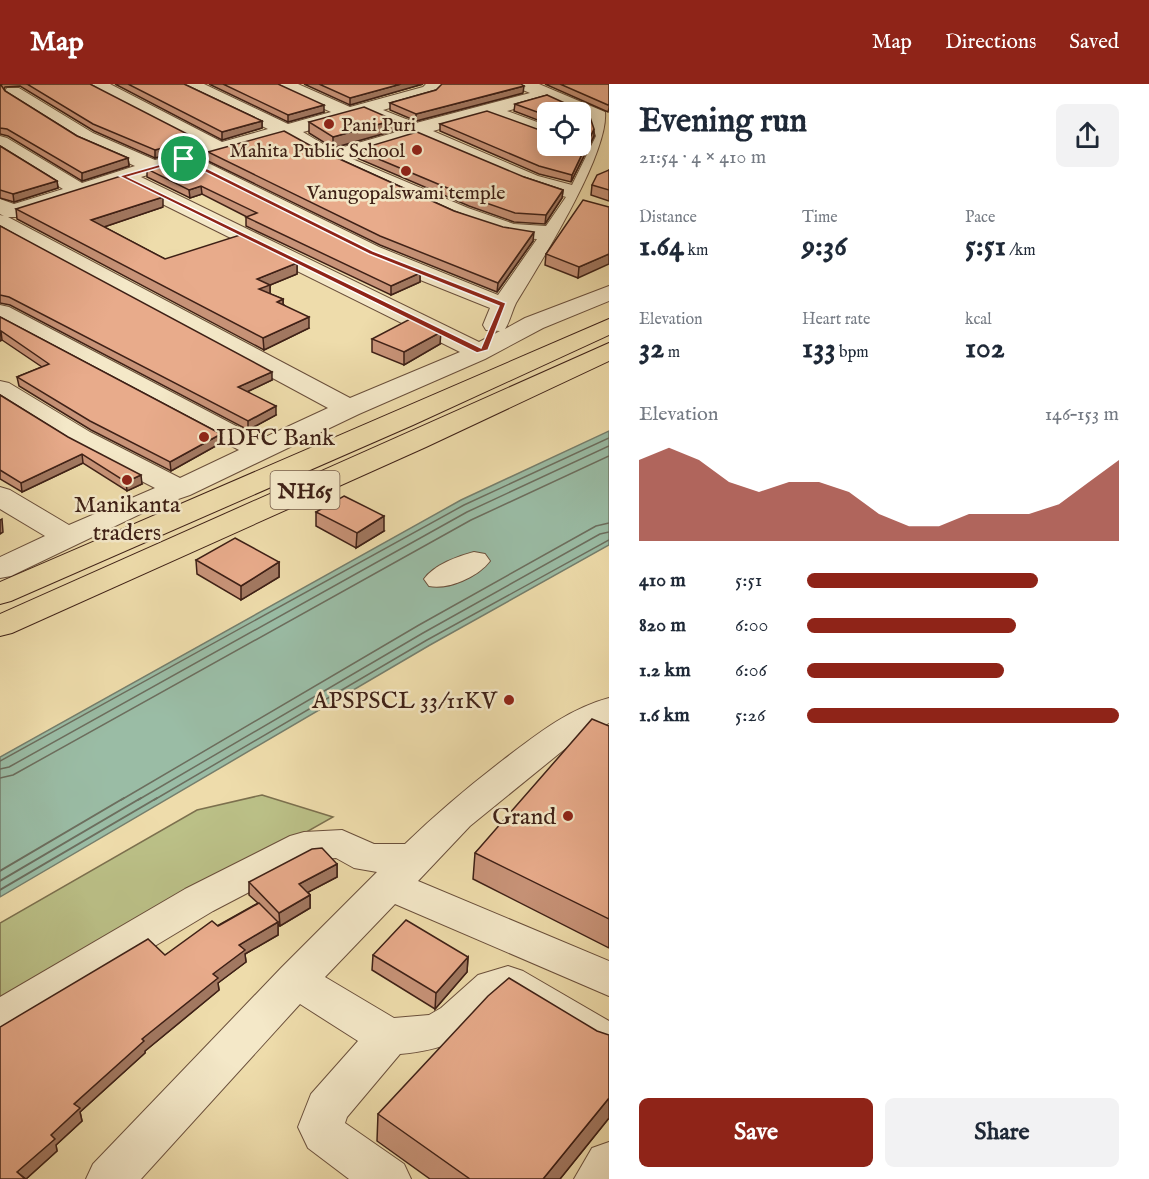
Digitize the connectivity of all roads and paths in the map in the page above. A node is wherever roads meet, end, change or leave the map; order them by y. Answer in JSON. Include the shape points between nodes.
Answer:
{"nodes":[{"id":1,"x":38,"y":84,"type":"edge"},
{"id":2,"x":96,"y":84,"type":"edge"},
{"id":3,"x":190,"y":84,"type":"edge"},
{"id":4,"x":283,"y":84,"type":"edge"},
{"id":5,"x":436,"y":84,"type":"edge"},
{"id":6,"x":524,"y":84,"type":"edge"},
{"id":7,"x":375,"y":88,"type":"edge"},
{"id":8,"x":5,"y":89,"type":"edge"},
{"id":9,"x":548,"y":94,"type":"junction"},
{"id":10,"x":402,"y":99,"type":"junction"},
{"id":11,"x":489,"y":110,"type":"junction"},
{"id":12,"x":360,"y":112,"type":"junction"},
{"id":13,"x":604,"y":114,"type":"edge"},
{"id":14,"x":537,"y":129,"type":"edge"},
{"id":15,"x":287,"y":131,"type":"junction"},
{"id":16,"x":415,"y":131,"type":"junction"},
{"id":17,"x":606,"y":138,"type":"edge"},
{"id":18,"x":591,"y":139,"type":"edge"},
{"id":19,"x":0,"y":142,"type":"edge"},
{"id":20,"x":221,"y":149,"type":"junction"},
{"id":21,"x":331,"y":157,"type":"junction"},
{"id":22,"x":184,"y":159,"type":"junction"},
{"id":23,"x":153,"y":167,"type":"junction"},
{"id":24,"x":122,"y":176,"type":"junction"},
{"id":25,"x":79,"y":190,"type":"junction"},
{"id":26,"x":577,"y":196,"type":"junction"},
{"id":27,"x":598,"y":207,"type":"edge"},
{"id":28,"x":3,"y":213,"type":"edge"},
{"id":29,"x":550,"y":233,"type":"junction"},
{"id":30,"x":609,"y":293,"type":"edge"},
{"id":31,"x":503,"y":305,"type":"junction"},
{"id":32,"x":0,"y":312,"type":"edge"},
{"id":33,"x":609,"y":326,"type":"edge"},
{"id":34,"x":482,"y":351,"type":"junction"},
{"id":35,"x":609,"y":351,"type":"edge"},
{"id":36,"x":0,"y":389,"type":"edge"},
{"id":37,"x":349,"y":408,"type":"junction"},
{"id":38,"x":260,"y":450,"type":"junction"},
{"id":39,"x":180,"y":489,"type":"junction"},
{"id":40,"x":0,"y":496,"type":"edge"},
{"id":41,"x":67,"y":537,"type":"junction"},
{"id":42,"x":474,"y":561,"type":"dead end"},
{"id":43,"x":0,"y":569,"type":"edge"},
{"id":44,"x":441,"y":579,"type":"dead end"},
{"id":45,"x":0,"y":594,"type":"edge"},
{"id":46,"x":0,"y":626,"type":"edge"},
{"id":47,"x":609,"y":709,"type":"edge"},
{"id":48,"x":402,"y":872,"type":"junction"},
{"id":49,"x":609,"y":979,"type":"edge"},
{"id":50,"x":296,"y":980,"type":"junction"},
{"id":51,"x":0,"y":1018,"type":"edge"},
{"id":52,"x":388,"y":1037,"type":"junction"},
{"id":53,"x":609,"y":1043,"type":"edge"},
{"id":54,"x":609,"y":1163,"type":"edge"},
{"id":55,"x":110,"y":1179,"type":"edge"},
{"id":56,"x":387,"y":1179,"type":"edge"},
{"id":57,"x":597,"y":1179,"type":"edge"}],
"edges":[{"from":1,"to":8,"type":"street"},
{"from":2,"to":20,"type":"street"},
{"from":3,"to":15,"type":"street"},
{"from":4,"to":12,"type":"street"},
{"from":5,"to":10,"type":"street","via":[[429,91]]},
{"from":6,"to":9,"type":"street"},
{"from":7,"to":10,"type":"street"},
{"from":8,"to":23,"type":"street","via":[[86,137]]},
{"from":9,"to":11,"type":"street"},
{"from":9,"to":13,"type":"street"},
{"from":10,"to":12,"type":"street"},
{"from":11,"to":14,"type":"street"},
{"from":11,"to":16,"type":"street"},
{"from":12,"to":15,"type":"street"},
{"from":12,"to":16,"type":"street"},
{"from":13,"to":17,"type":"street"},
{"from":15,"to":20,"type":"street"},
{"from":15,"to":21,"type":"street"},
{"from":16,"to":21,"type":"street"},
{"from":16,"to":26,"type":"street"},
{"from":17,"to":18,"type":"street"},
{"from":17,"to":26,"type":"street"},
{"from":19,"to":25,"type":"street"},
{"from":20,"to":22,"type":"street"},
{"from":21,"to":29,"type":"street","via":[[493,225],[511,231]]},
{"from":22,"to":23,"type":"street"},
{"from":22,"to":31,"type":"street","via":[[371,252]]},
{"from":23,"to":24,"type":"street"},
{"from":24,"to":25,"type":"street"},
{"from":24,"to":34,"type":"street"},
{"from":25,"to":28,"type":"street"},
{"from":26,"to":27,"type":"street"},
{"from":26,"to":29,"type":"street"},
{"from":28,"to":37,"type":"street"},
{"from":29,"to":31,"type":"street"},
{"from":30,"to":34,"type":"street","via":[[534,323]]},
{"from":31,"to":34,"type":"street"},
{"from":32,"to":38,"type":"street"},
{"from":33,"to":45,"type":"highway","number":"NH65"},
{"from":34,"to":37,"type":"street"},
{"from":35,"to":46,"type":"highway","number":"NH65"},
{"from":36,"to":39,"type":"street","via":[[80,438]]},
{"from":37,"to":38,"type":"street"},
{"from":38,"to":39,"type":"street"},
{"from":39,"to":41,"type":"street"},
{"from":40,"to":41,"type":"street"},
{"from":41,"to":43,"type":"street"},
{"from":42,"to":44,"type":"street"},
{"from":47,"to":48,"type":"street","via":[[564,731],[457,816]]},
{"from":48,"to":49,"type":"street"},
{"from":48,"to":50,"type":"street"},
{"from":48,"to":51,"type":"street","via":[[342,844],[304,846],[199,900]]},
{"from":50,"to":52,"type":"street"},
{"from":50,"to":55,"type":"street"},
{"from":52,"to":53,"type":"street","via":[[439,1030],[456,1021],[493,987],[507,983]]},
{"from":52,"to":56,"type":"street","via":[[327,1108],[321,1127],[324,1134]]},
{"from":54,"to":57,"type":"street"}]}
